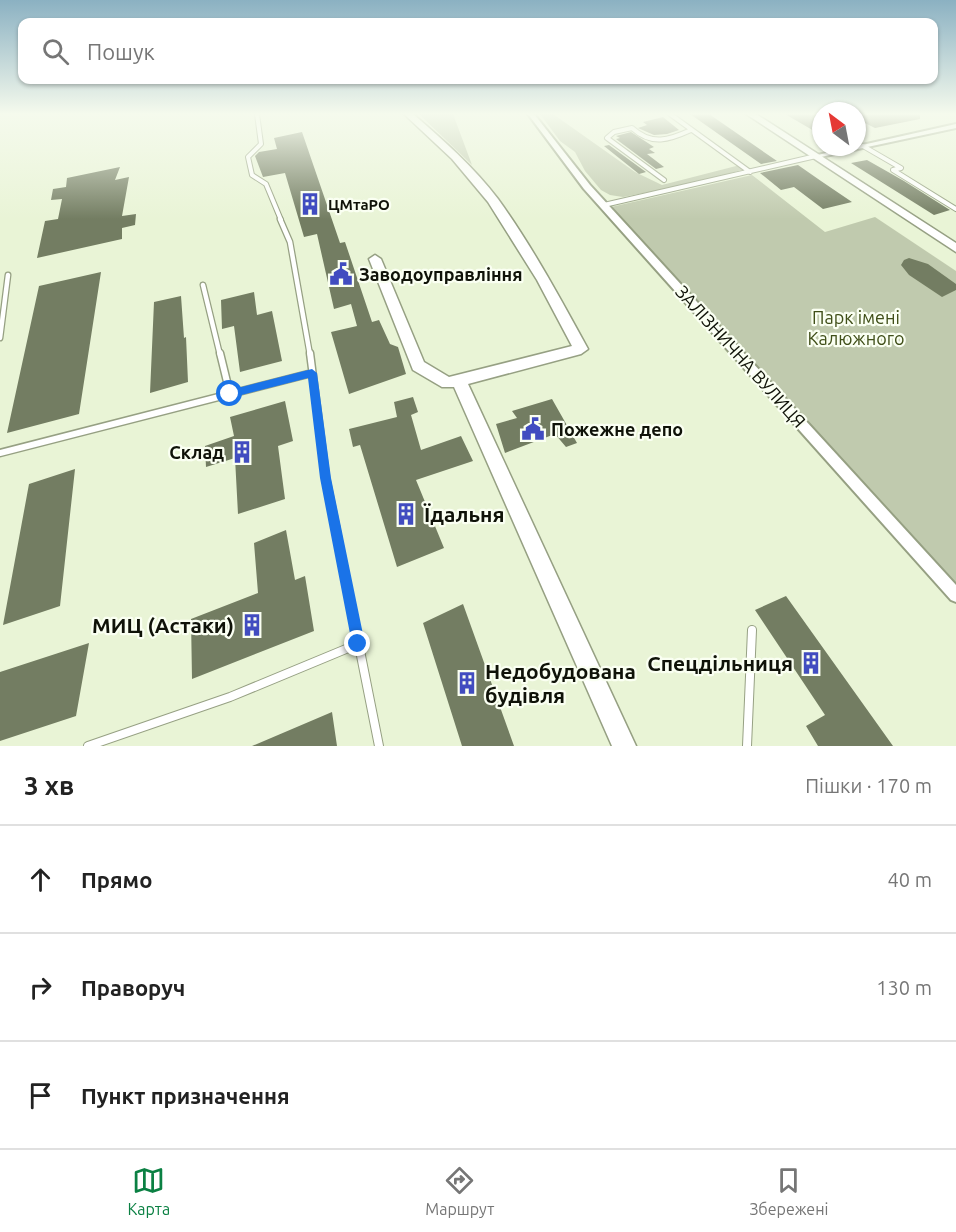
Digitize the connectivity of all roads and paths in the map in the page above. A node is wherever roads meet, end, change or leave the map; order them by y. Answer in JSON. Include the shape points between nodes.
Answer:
{"nodes":[{"id":1,"x":256,"y":149,"type":"edge"},
{"id":2,"x":446,"y":149,"type":"edge"},
{"id":3,"x":559,"y":149,"type":"edge"},
{"id":4,"x":622,"y":149,"type":"edge"},
{"id":5,"x":717,"y":149,"type":"edge"},
{"id":6,"x":868,"y":149,"type":"edge"},
{"id":7,"x":816,"y":156,"type":"joint"},
{"id":8,"x":750,"y":172,"type":"junction"},
{"id":9,"x":664,"y":180,"type":"dead end"},
{"id":10,"x":604,"y":205,"type":"junction"},
{"id":11,"x":956,"y":209,"type":"edge"},
{"id":12,"x":956,"y":248,"type":"edge"},
{"id":13,"x":375,"y":260,"type":"dead end"},
{"id":14,"x":8,"y":275,"type":"dead end"},
{"id":15,"x":203,"y":285,"type":"dead end"},
{"id":16,"x":0,"y":338,"type":"edge"},
{"id":17,"x":312,"y":373,"type":"junction"},
{"id":18,"x":459,"y":381,"type":"junction"},
{"id":19,"x":230,"y":394,"type":"junction"},
{"id":20,"x":0,"y":453,"type":"edge"},
{"id":21,"x":956,"y":595,"type":"edge"},
{"id":22,"x":752,"y":630,"type":"dead end"},
{"id":23,"x":358,"y":644,"type":"junction"},
{"id":24,"x":106,"y":743,"type":"edge"},
{"id":25,"x":88,"y":746,"type":"edge"},
{"id":26,"x":379,"y":746,"type":"edge"},
{"id":27,"x":624,"y":746,"type":"edge"},
{"id":28,"x":747,"y":746,"type":"edge"}],
"edges":[{"from":1,"to":17,"type":"lane","via":[[248,157],[252,175],[266,184],[290,242]]},
{"from":2,"to":18,"type":"street","via":[[493,200],[581,349]]},
{"from":3,"to":10,"type":"street","name":"ЗАЛІЗНИЧНА ВУЛИЦЯ"},
{"from":4,"to":9,"type":"lane"},
{"from":5,"to":8,"type":"lane"},
{"from":6,"to":11,"type":"lane","via":[[901,168],[893,170]]},
{"from":7,"to":8,"type":"lane"},
{"from":7,"to":12,"type":"street"},
{"from":8,"to":10,"type":"lane"},
{"from":10,"to":21,"type":"street","name":"ЗАЛІЗНИЧНА ВУЛИЦЯ"},
{"from":13,"to":18,"type":"street","via":[[418,366],[447,383]]},
{"from":14,"to":16,"type":"lane"},
{"from":15,"to":19,"type":"lane"},
{"from":17,"to":19,"type":"lane"},
{"from":17,"to":23,"type":"lane","via":[[326,478]]},
{"from":18,"to":27,"type":"street"},
{"from":19,"to":20,"type":"lane"},
{"from":22,"to":28,"type":"lane"},
{"from":23,"to":24,"type":"lane"},
{"from":23,"to":26,"type":"lane"},
{"from":24,"to":25,"type":"lane"}]}
